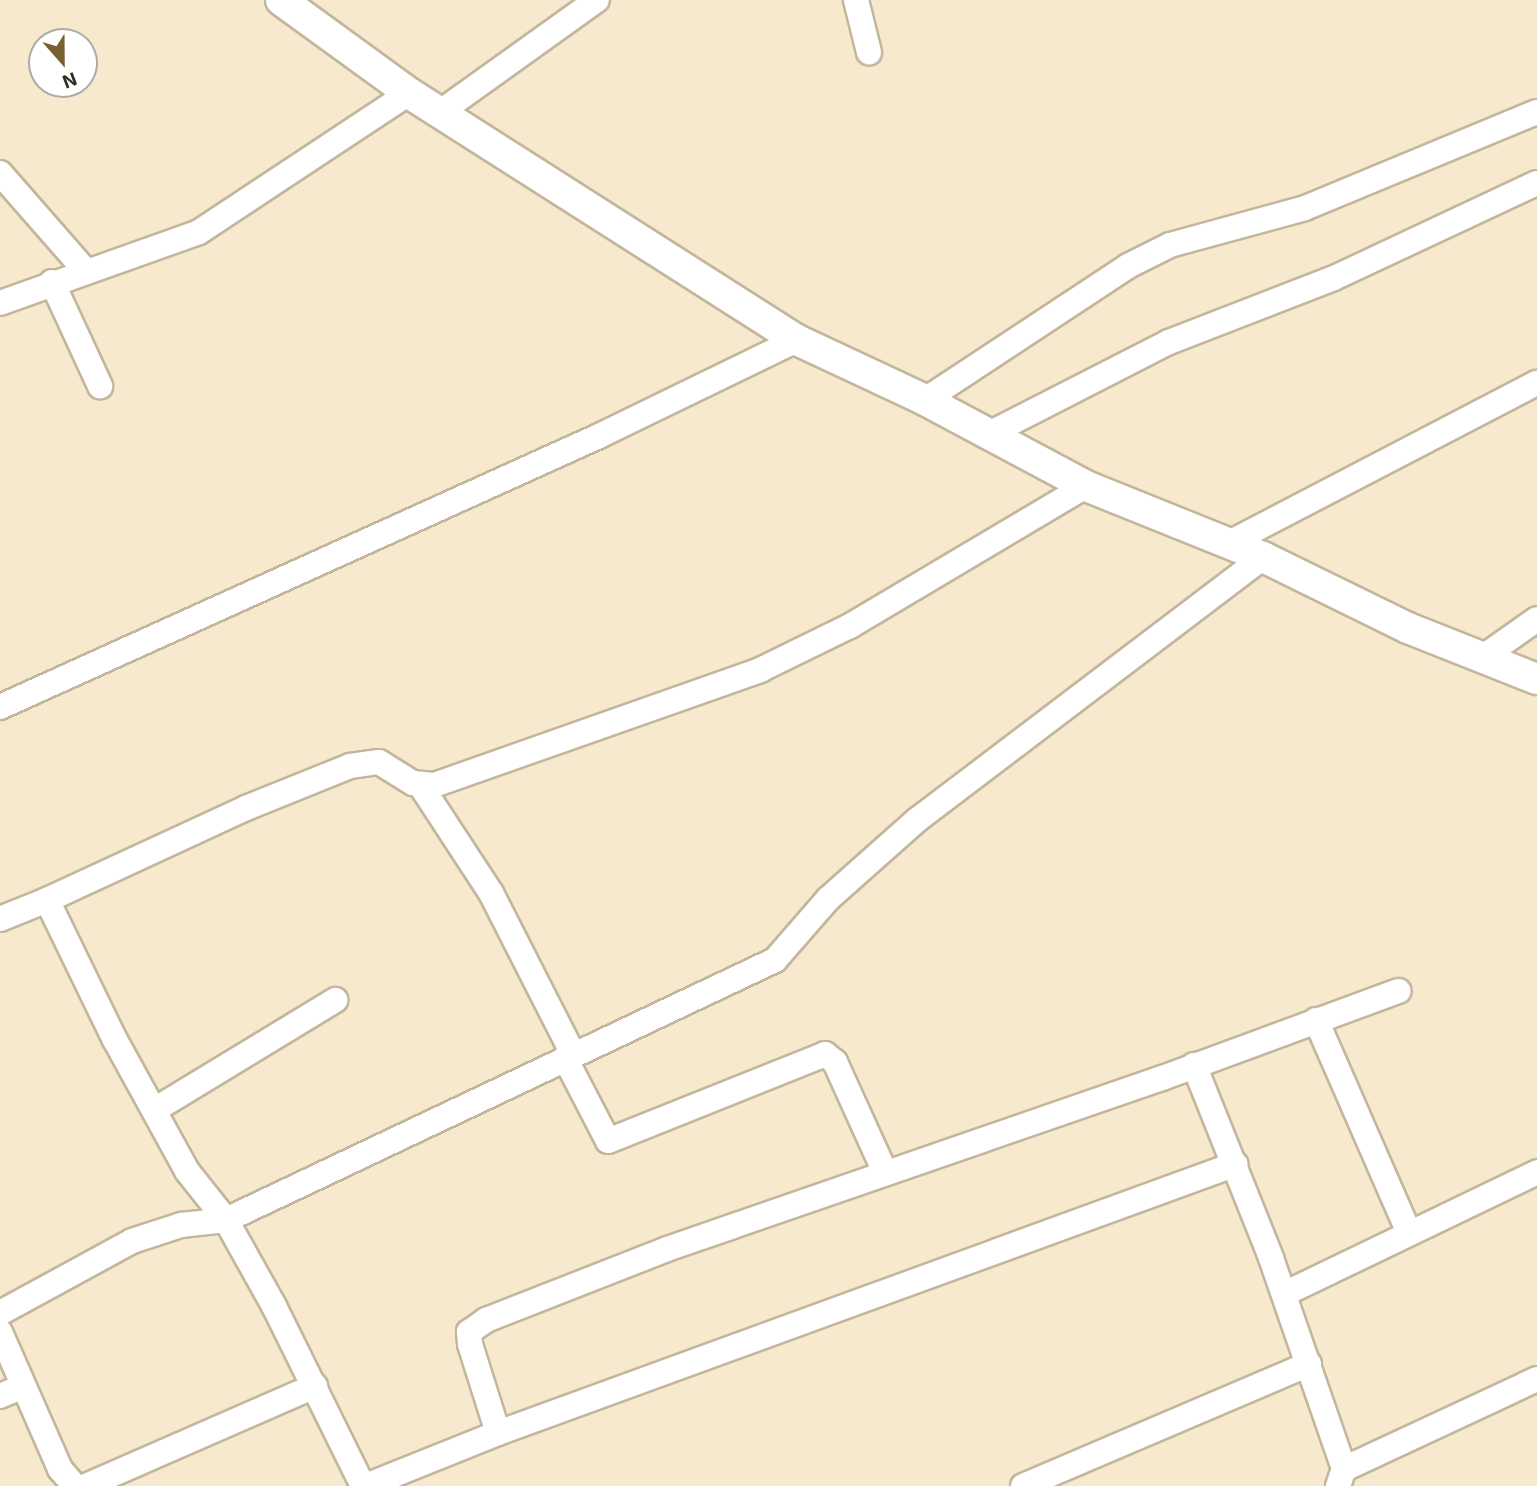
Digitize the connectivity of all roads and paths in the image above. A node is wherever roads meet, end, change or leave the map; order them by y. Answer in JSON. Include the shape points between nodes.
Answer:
{"nodes":[{"id":1,"x":281,"y":0,"type":"edge"},
{"id":2,"x":597,"y":0,"type":"edge"},
{"id":3,"x":856,"y":0,"type":"edge"},
{"id":4,"x":869,"y":52,"type":"dead end"},
{"id":5,"x":409,"y":93,"type":"junction"},
{"id":6,"x":1537,"y":112,"type":"edge"},
{"id":7,"x":439,"y":113,"type":"junction"},
{"id":8,"x":0,"y":173,"type":"edge"},
{"id":9,"x":1537,"y":183,"type":"edge"},
{"id":10,"x":85,"y":270,"type":"junction"},
{"id":11,"x":52,"y":282,"type":"junction"},
{"id":12,"x":0,"y":303,"type":"edge"},
{"id":13,"x":797,"y":340,"type":"junction"},
{"id":14,"x":1537,"y":383,"type":"edge"},
{"id":15,"x":100,"y":386,"type":"dead end"},
{"id":16,"x":925,"y":400,"type":"junction"},
{"id":17,"x":991,"y":433,"type":"junction"},
{"id":18,"x":1086,"y":486,"type":"junction"},
{"id":19,"x":1230,"y":544,"type":"junction"},
{"id":20,"x":1263,"y":557,"type":"junction"},
{"id":21,"x":1537,"y":619,"type":"edge"},
{"id":22,"x":1486,"y":655,"type":"junction"},
{"id":23,"x":1537,"y":679,"type":"edge"},
{"id":24,"x":0,"y":707,"type":"edge"},
{"id":25,"x":421,"y":786,"type":"junction"},
{"id":26,"x":47,"y":901,"type":"junction"},
{"id":27,"x":0,"y":919,"type":"edge"},
{"id":28,"x":1399,"y":991,"type":"dead end"},
{"id":29,"x":335,"y":1000,"type":"dead end"},
{"id":30,"x":1316,"y":1020,"type":"junction"},
{"id":31,"x":569,"y":1056,"type":"junction"},
{"id":32,"x":1194,"y":1065,"type":"junction"},
{"id":33,"x":156,"y":1109,"type":"junction"},
{"id":34,"x":1236,"y":1164,"type":"junction"},
{"id":35,"x":885,"y":1172,"type":"junction"},
{"id":36,"x":1537,"y":1172,"type":"edge"},
{"id":37,"x":226,"y":1220,"type":"junction"},
{"id":38,"x":1409,"y":1233,"type":"junction"},
{"id":39,"x":1284,"y":1294,"type":"junction"},
{"id":40,"x":0,"y":1313,"type":"edge"},
{"id":41,"x":0,"y":1332,"type":"edge"},
{"id":42,"x":1309,"y":1364,"type":"junction"},
{"id":43,"x":1537,"y":1379,"type":"edge"},
{"id":44,"x":23,"y":1386,"type":"junction"},
{"id":45,"x":315,"y":1386,"type":"junction"},
{"id":46,"x":0,"y":1396,"type":"edge"},
{"id":47,"x":499,"y":1433,"type":"junction"},
{"id":48,"x":1341,"y":1478,"type":"edge"},
{"id":49,"x":75,"y":1486,"type":"edge"},
{"id":50,"x":86,"y":1486,"type":"edge"},
{"id":51,"x":364,"y":1486,"type":"edge"},
{"id":52,"x":1023,"y":1486,"type":"edge"}],
"edges":[{"from":1,"to":5,"type":"street"},
{"from":2,"to":7,"type":"street"},
{"from":3,"to":4,"type":"street"},
{"from":5,"to":7,"type":"street"},
{"from":5,"to":10,"type":"street","via":[[199,232]]},
{"from":6,"to":16,"type":"street","via":[[1304,208],[1170,246],[1128,266]]},
{"from":7,"to":13,"type":"street"},
{"from":8,"to":10,"type":"street"},
{"from":9,"to":17,"type":"street","via":[[1334,278],[1169,342]]},
{"from":10,"to":11,"type":"street"},
{"from":11,"to":12,"type":"street"},
{"from":11,"to":15,"type":"street"},
{"from":13,"to":16,"type":"street"},
{"from":13,"to":24,"type":"street","via":[[599,436]]},
{"from":14,"to":19,"type":"street"},
{"from":16,"to":17,"type":"street"},
{"from":17,"to":18,"type":"street"},
{"from":18,"to":19,"type":"street"},
{"from":18,"to":25,"type":"street","via":[[850,626],[760,670]]},
{"from":19,"to":20,"type":"street"},
{"from":20,"to":22,"type":"street","via":[[1408,628]]},
{"from":20,"to":31,"type":"street","via":[[917,820],[828,899],[775,960]]},
{"from":21,"to":22,"type":"street"},
{"from":22,"to":23,"type":"street"},
{"from":25,"to":26,"type":"street","via":[[379,762],[350,766],[246,808]]},
{"from":25,"to":31,"type":"street","via":[[491,893]]},
{"from":26,"to":27,"type":"street"},
{"from":26,"to":33,"type":"street","via":[[114,1038]]},
{"from":28,"to":30,"type":"street"},
{"from":29,"to":33,"type":"street"},
{"from":30,"to":32,"type":"street"},
{"from":30,"to":38,"type":"street"},
{"from":31,"to":35,"type":"street","via":[[608,1141],[825,1054],[835,1062]]},
{"from":31,"to":37,"type":"street"},
{"from":32,"to":34,"type":"street"},
{"from":32,"to":35,"type":"street"},
{"from":33,"to":37,"type":"street","via":[[187,1171]]},
{"from":34,"to":39,"type":"street"},
{"from":34,"to":47,"type":"street"},
{"from":35,"to":47,"type":"street","via":[[667,1249],[475,1326],[469,1332],[470,1343]]},
{"from":36,"to":38,"type":"street"},
{"from":37,"to":40,"type":"street","via":[[181,1225],[132,1241]]},
{"from":37,"to":45,"type":"street"},
{"from":38,"to":39,"type":"street"},
{"from":39,"to":42,"type":"street"},
{"from":41,"to":44,"type":"street"},
{"from":42,"to":48,"type":"street"},
{"from":42,"to":52,"type":"street"},
{"from":43,"to":48,"type":"street"},
{"from":44,"to":46,"type":"street"},
{"from":44,"to":49,"type":"street","via":[[60,1469]]},
{"from":45,"to":50,"type":"street"},
{"from":45,"to":51,"type":"street"},
{"from":47,"to":51,"type":"street"}]}
